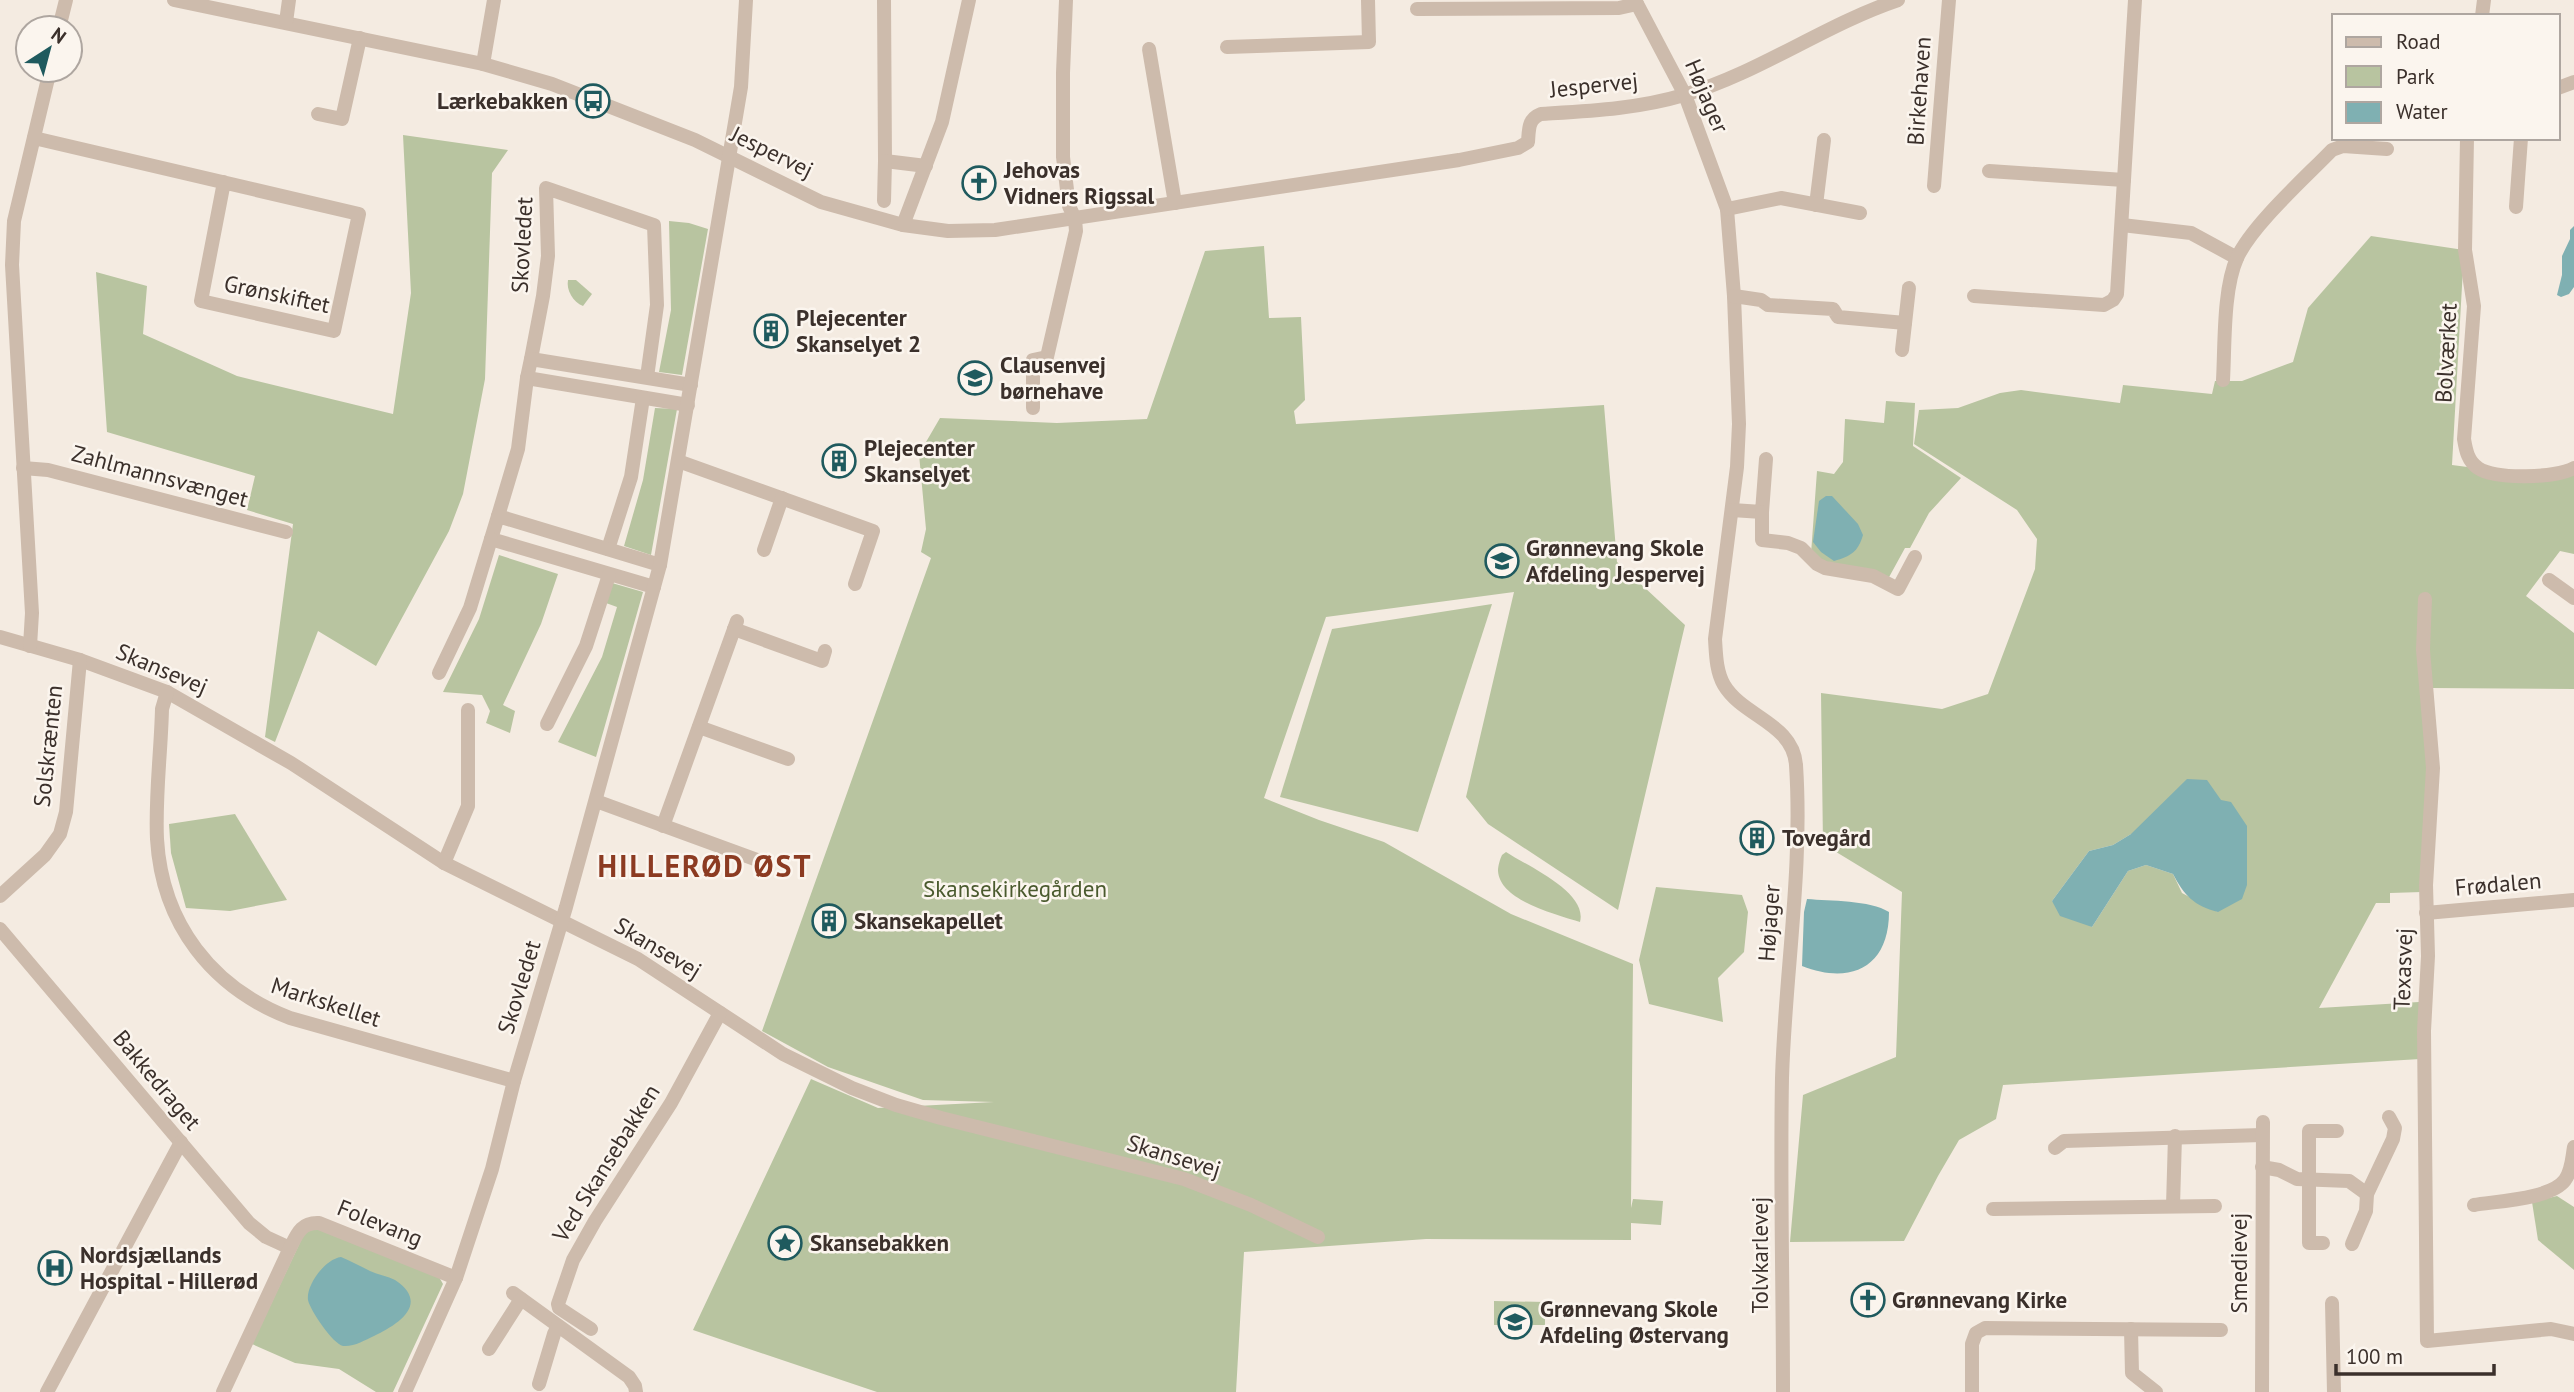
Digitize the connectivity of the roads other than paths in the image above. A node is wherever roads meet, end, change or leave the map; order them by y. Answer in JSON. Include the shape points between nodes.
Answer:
{"nodes":[{"id":1,"x":174,"y":0,"type":"edge"},
{"id":2,"x":289,"y":0,"type":"edge"},
{"id":3,"x":494,"y":0,"type":"edge"},
{"id":4,"x":746,"y":0,"type":"edge"},
{"id":5,"x":884,"y":0,"type":"edge"},
{"id":6,"x":969,"y":0,"type":"edge"},
{"id":7,"x":1066,"y":0,"type":"edge"},
{"id":8,"x":1368,"y":0,"type":"edge"},
{"id":9,"x":1898,"y":0,"type":"edge"},
{"id":10,"x":1949,"y":0,"type":"edge"},
{"id":11,"x":2135,"y":0,"type":"edge"},
{"id":12,"x":1636,"y":2,"type":"edge"},
{"id":13,"x":1417,"y":9,"type":"dead end"},
{"id":14,"x":286,"y":22,"type":"junction"},
{"id":15,"x":360,"y":38,"type":"junction"},
{"id":16,"x":1227,"y":47,"type":"dead end"},
{"id":17,"x":1149,"y":48,"type":"dead end"},
{"id":18,"x":483,"y":64,"type":"junction"},
{"id":19,"x":47,"y":84,"type":"edge"},
{"id":20,"x":1685,"y":95,"type":"junction"},
{"id":21,"x":318,"y":114,"type":"dead end"},
{"id":22,"x":34,"y":138,"type":"junction"},
{"id":23,"x":1824,"y":140,"type":"dead end"},
{"id":24,"x":2467,"y":140,"type":"edge"},
{"id":25,"x":2521,"y":140,"type":"edge"},
{"id":26,"x":2388,"y":149,"type":"dead end"},
{"id":27,"x":730,"y":156,"type":"junction"},
{"id":28,"x":885,"y":160,"type":"junction"},
{"id":29,"x":926,"y":166,"type":"junction"},
{"id":30,"x":1989,"y":171,"type":"dead end"},
{"id":31,"x":2124,"y":180,"type":"junction"},
{"id":32,"x":224,"y":182,"type":"junction"},
{"id":33,"x":1934,"y":186,"type":"dead end"},
{"id":34,"x":884,"y":201,"type":"dead end"},
{"id":35,"x":1175,"y":204,"type":"junction"},
{"id":36,"x":1816,"y":205,"type":"junction"},
{"id":37,"x":2516,"y":207,"type":"dead end"},
{"id":38,"x":1727,"y":209,"type":"junction"},
{"id":39,"x":1860,"y":213,"type":"dead end"},
{"id":40,"x":1075,"y":219,"type":"junction"},
{"id":41,"x":903,"y":225,"type":"junction"},
{"id":42,"x":2122,"y":225,"type":"junction"},
{"id":43,"x":2237,"y":258,"type":"junction"},
{"id":44,"x":6,"y":265,"type":"edge"},
{"id":45,"x":1909,"y":288,"type":"dead end"},
{"id":46,"x":1734,"y":296,"type":"junction"},
{"id":47,"x":1974,"y":296,"type":"dead end"},
{"id":48,"x":1905,"y":323,"type":"junction"},
{"id":49,"x":1902,"y":350,"type":"dead end"},
{"id":50,"x":531,"y":359,"type":"junction"},
{"id":51,"x":647,"y":377,"type":"junction"},
{"id":52,"x":527,"y":379,"type":"junction"},
{"id":53,"x":2222,"y":380,"type":"dead end"},
{"id":54,"x":691,"y":385,"type":"junction"},
{"id":55,"x":643,"y":398,"type":"junction"},
{"id":56,"x":688,"y":405,"type":"junction"},
{"id":57,"x":1033,"y":408,"type":"dead end"},
{"id":58,"x":1766,"y":459,"type":"dead end"},
{"id":59,"x":678,"y":461,"type":"junction"},
{"id":60,"x":23,"y":468,"type":"junction"},
{"id":61,"x":2574,"y":468,"type":"edge"},
{"id":62,"x":782,"y":498,"type":"junction"},
{"id":63,"x":1732,"y":510,"type":"junction"},
{"id":64,"x":1762,"y":512,"type":"junction"},
{"id":65,"x":498,"y":516,"type":"junction"},
{"id":66,"x":285,"y":533,"type":"dead end"},
{"id":67,"x":491,"y":540,"type":"junction"},
{"id":68,"x":608,"y":549,"type":"junction"},
{"id":69,"x":764,"y":550,"type":"dead end"},
{"id":70,"x":1915,"y":558,"type":"dead end"},
{"id":71,"x":660,"y":565,"type":"junction"},
{"id":72,"x":609,"y":575,"type":"junction"},
{"id":73,"x":2549,"y":580,"type":"dead end"},
{"id":74,"x":855,"y":584,"type":"dead end"},
{"id":75,"x":654,"y":587,"type":"junction"},
{"id":76,"x":2574,"y":598,"type":"edge"},
{"id":77,"x":2425,"y":599,"type":"dead end"},
{"id":78,"x":0,"y":637,"type":"edge"},
{"id":79,"x":30,"y":646,"type":"junction"},
{"id":80,"x":825,"y":651,"type":"dead end"},
{"id":81,"x":80,"y":660,"type":"junction"},
{"id":82,"x":439,"y":673,"type":"dead end"},
{"id":83,"x":167,"y":692,"type":"junction"},
{"id":84,"x":468,"y":710,"type":"dead end"},
{"id":85,"x":547,"y":724,"type":"dead end"},
{"id":86,"x":699,"y":727,"type":"junction"},
{"id":87,"x":788,"y":759,"type":"dead end"},
{"id":88,"x":596,"y":802,"type":"junction"},
{"id":89,"x":663,"y":826,"type":"junction"},
{"id":90,"x":760,"y":861,"type":"dead end"},
{"id":91,"x":444,"y":863,"type":"junction"},
{"id":92,"x":0,"y":896,"type":"edge"},
{"id":93,"x":2574,"y":900,"type":"edge"},
{"id":94,"x":2426,"y":913,"type":"junction"},
{"id":95,"x":562,"y":923,"type":"junction"},
{"id":96,"x":0,"y":929,"type":"edge"},
{"id":97,"x":720,"y":1013,"type":"junction"},
{"id":98,"x":514,"y":1080,"type":"junction"},
{"id":99,"x":2389,"y":1118,"type":"dead end"},
{"id":100,"x":1783,"y":1119,"type":"joint"},
{"id":101,"x":2337,"y":1131,"type":"dead end"},
{"id":102,"x":2175,"y":1136,"type":"junction"},
{"id":103,"x":181,"y":1142,"type":"junction"},
{"id":104,"x":2574,"y":1147,"type":"edge"},
{"id":105,"x":2055,"y":1149,"type":"dead end"},
{"id":106,"x":2262,"y":1167,"type":"junction"},
{"id":107,"x":2309,"y":1181,"type":"junction"},
{"id":108,"x":2367,"y":1194,"type":"junction"},
{"id":109,"x":2474,"y":1205,"type":"dead end"},
{"id":110,"x":2173,"y":1206,"type":"junction"},
{"id":111,"x":2215,"y":1206,"type":"dead end"},
{"id":112,"x":1993,"y":1209,"type":"dead end"},
{"id":113,"x":1318,"y":1237,"type":"dead end"},
{"id":114,"x":2323,"y":1243,"type":"dead end"},
{"id":115,"x":2353,"y":1244,"type":"dead end"},
{"id":116,"x":290,"y":1248,"type":"junction"},
{"id":117,"x":456,"y":1278,"type":"junction"},
{"id":118,"x":2332,"y":1303,"type":"dead end"},
{"id":119,"x":558,"y":1326,"type":"junction"},
{"id":120,"x":591,"y":1329,"type":"dead end"},
{"id":121,"x":2130,"y":1329,"type":"junction"},
{"id":122,"x":2221,"y":1329,"type":"dead end"},
{"id":123,"x":2574,"y":1334,"type":"edge"},
{"id":124,"x":489,"y":1349,"type":"dead end"},
{"id":125,"x":539,"y":1384,"type":"dead end"},
{"id":126,"x":47,"y":1392,"type":"edge"},
{"id":127,"x":223,"y":1392,"type":"edge"},
{"id":128,"x":405,"y":1392,"type":"edge"},
{"id":129,"x":636,"y":1392,"type":"edge"},
{"id":130,"x":1783,"y":1392,"type":"edge"},
{"id":131,"x":1972,"y":1392,"type":"edge"},
{"id":132,"x":2156,"y":1392,"type":"edge"},
{"id":133,"x":2262,"y":1392,"type":"edge"},
{"id":134,"x":2334,"y":1392,"type":"edge"}],
"edges":[{"from":1,"to":14,"type":"street","name":"Jespervej"},
{"from":2,"to":14,"type":"street"},
{"from":3,"to":18,"type":"street"},
{"from":4,"to":27,"type":"street","name":"Skovledet","via":[[741,87]]},
{"from":5,"to":28,"type":"street"},
{"from":6,"to":29,"type":"street","via":[[942,122]]},
{"from":7,"to":40,"type":"street","via":[[1063,156]]},
{"from":8,"to":16,"type":"street","via":[[1369,42]]},
{"from":9,"to":20,"type":"street","name":"Jespervej"},
{"from":10,"to":33,"type":"street","name":"Birkehaven"},
{"from":11,"to":31,"type":"street"},
{"from":12,"to":13,"type":"street","name":"Højager","via":[[1619,8]]},
{"from":12,"to":20,"type":"street","name":"Højager"},
{"from":14,"to":15,"type":"street","name":"Jespervej"},
{"from":15,"to":18,"type":"street","name":"Jespervej"},
{"from":15,"to":21,"type":"street","via":[[342,119]]},
{"from":17,"to":35,"type":"street"},
{"from":18,"to":27,"type":"street","name":"Jespervej","via":[[598,100]]},
{"from":19,"to":22,"type":"street"},
{"from":20,"to":35,"type":"street","name":"Jespervej","via":[[1629,107],[1541,114],[1530,123],[1528,142],[1518,148]]},
{"from":20,"to":38,"type":"street","name":"Højager"},
{"from":22,"to":32,"type":"street","name":"Grønskiftet"},
{"from":22,"to":44,"type":"street"},
{"from":23,"to":36,"type":"street"},
{"from":24,"to":61,"type":"street","name":"Bolværket","via":[[2465,250],[2474,306],[2464,439],[2467,454],[2480,470],[2500,474],[2542,476]]},
{"from":25,"to":37,"type":"street"},
{"from":26,"to":43,"type":"street","via":[[2343,146],[2332,150],[2255,231]]},
{"from":27,"to":41,"type":"street","name":"Jespervej","via":[[821,202]]},
{"from":27,"to":54,"type":"street","name":"Skovledet"},
{"from":28,"to":29,"type":"street"},
{"from":28,"to":34,"type":"street"},
{"from":29,"to":41,"type":"street"},
{"from":30,"to":31,"type":"street"},
{"from":31,"to":42,"type":"street"},
{"from":32,"to":32,"type":"street","name":"Grønskiftet","via":[[359,214],[334,331],[201,301]]},
{"from":35,"to":40,"type":"street","name":"Jespervej"},
{"from":36,"to":38,"type":"street","via":[[1782,198]]},
{"from":36,"to":39,"type":"street"},
{"from":38,"to":46,"type":"street","name":"Højager"},
{"from":40,"to":41,"type":"street","name":"Jespervej","via":[[995,230],[948,231]]},
{"from":40,"to":57,"type":"street","via":[[1047,357],[1033,360]]},
{"from":42,"to":43,"type":"street","via":[[2191,233]]},
{"from":42,"to":47,"type":"street","via":[[2117,294],[2109,303]]},
{"from":43,"to":53,"type":"street","via":[[2229,285]]},
{"from":44,"to":60,"type":"street"},
{"from":45,"to":48,"type":"street"},
{"from":46,"to":48,"type":"street","via":[[1768,305],[1833,309],[1839,317]]},
{"from":46,"to":63,"type":"street","name":"Højager","via":[[1739,424]]},
{"from":48,"to":49,"type":"street"},
{"from":50,"to":51,"type":"street"},
{"from":50,"to":51,"type":"street","name":"Skovledet","via":[[548,256],[546,188],[654,225],[657,305]]},
{"from":50,"to":52,"type":"street","name":"Skovledet"},
{"from":51,"to":54,"type":"street"},
{"from":52,"to":55,"type":"street"},
{"from":52,"to":65,"type":"street","name":"Skovledet","via":[[518,449]]},
{"from":54,"to":56,"type":"street","name":"Skovledet"},
{"from":55,"to":56,"type":"street"},
{"from":55,"to":68,"type":"street","via":[[631,477]]},
{"from":56,"to":59,"type":"street","name":"Skovledet"},
{"from":58,"to":64,"type":"street"},
{"from":59,"to":62,"type":"street"},
{"from":59,"to":71,"type":"street","name":"Skovledet"},
{"from":60,"to":66,"type":"street","name":"Zahlmannsvænget","via":[[48,470]]},
{"from":60,"to":79,"type":"street"},
{"from":62,"to":69,"type":"street"},
{"from":62,"to":74,"type":"street","via":[[873,531]]},
{"from":63,"to":64,"type":"street"},
{"from":63,"to":100,"type":"street","name":"Højager","via":[[1716,662],[1724,684],[1740,704],[1786,738],[1796,762],[1797,834]]},
{"from":64,"to":70,"type":"street","via":[[1762,540],[1801,548],[1825,568],[1873,576],[1898,589]]},
{"from":65,"to":67,"type":"street","name":"Skovledet"},
{"from":65,"to":68,"type":"street"},
{"from":67,"to":72,"type":"street"},
{"from":67,"to":82,"type":"street","name":"Skovledet","via":[[470,608]]},
{"from":68,"to":71,"type":"street"},
{"from":71,"to":75,"type":"street","name":"Skovledet"},
{"from":72,"to":75,"type":"street"},
{"from":72,"to":85,"type":"street","via":[[586,646]]},
{"from":73,"to":76,"type":"street"},
{"from":75,"to":88,"type":"street","name":"Skovledet"},
{"from":77,"to":94,"type":"street","name":"Texasvej","via":[[2423,649],[2433,768]]},
{"from":78,"to":79,"type":"street","name":"Skansevej"},
{"from":79,"to":81,"type":"street","name":"Skansevej"},
{"from":80,"to":86,"type":"street","via":[[822,661],[736,625]]},
{"from":81,"to":83,"type":"street","name":"Skansevej"},
{"from":81,"to":92,"type":"street","name":"Solskrænten","via":[[60,834],[45,855]]},
{"from":83,"to":91,"type":"street","name":"Skansevej","via":[[291,763]]},
{"from":83,"to":98,"type":"street","name":"Markskellet","via":[[162,709],[157,839],[176,915],[214,972],[262,1007],[290,1018]]},
{"from":84,"to":91,"type":"street","via":[[468,806]]},
{"from":86,"to":87,"type":"street"},
{"from":86,"to":89,"type":"street"},
{"from":88,"to":89,"type":"street"},
{"from":88,"to":95,"type":"street","name":"Skovledet"},
{"from":89,"to":90,"type":"street"},
{"from":91,"to":95,"type":"street","name":"Skansevej"},
{"from":93,"to":94,"type":"street","name":"Frødalen"},
{"from":94,"to":123,"type":"street","name":"Texasvej","via":[[2427,1340],[2550,1329]]},
{"from":95,"to":97,"type":"street","name":"Skansevej","via":[[638,959]]},
{"from":95,"to":98,"type":"street","name":"Skovledet"},
{"from":96,"to":103,"type":"street","name":"Bakkedraget"},
{"from":97,"to":113,"type":"street","name":"Skansevej","via":[[817,1072],[896,1105],[1184,1179]]},
{"from":97,"to":120,"type":"street","name":"Ved Skansebakken","via":[[573,1260],[559,1308]]},
{"from":98,"to":117,"type":"street","name":"Skovledet","via":[[492,1169]]},
{"from":99,"to":108,"type":"street","via":[[2395,1128],[2393,1139]]},
{"from":100,"to":130,"type":"street","name":"Tolvkarlevej"},
{"from":101,"to":107,"type":"street","via":[[2309,1131]]},
{"from":102,"to":105,"type":"street","name":"Smedievej","via":[[2064,1142]]},
{"from":102,"to":106,"type":"street","name":"Smedievej","via":[[2263,1129]]},
{"from":102,"to":110,"type":"street"},
{"from":103,"to":116,"type":"street","name":"Bakkedraget","via":[[249,1223]]},
{"from":103,"to":126,"type":"street"},
{"from":104,"to":109,"type":"street","via":[[2570,1170],[2558,1187],[2547,1193]]},
{"from":106,"to":107,"type":"street"},
{"from":106,"to":133,"type":"street","name":"Smedievej"},
{"from":107,"to":108,"type":"street","via":[[2349,1181]]},
{"from":107,"to":114,"type":"street","via":[[2309,1243]]},
{"from":108,"to":115,"type":"street","via":[[2366,1211]]},
{"from":110,"to":111,"type":"street","name":"Smedievej"},
{"from":110,"to":112,"type":"street","name":"Smedievej"},
{"from":116,"to":117,"type":"street","name":"Folevang","via":[[301,1227],[319,1223]]},
{"from":116,"to":127,"type":"street","name":"Folevang"},
{"from":117,"to":128,"type":"street","name":"Skovledet"},
{"from":118,"to":134,"type":"street"},
{"from":119,"to":124,"type":"street","via":[[517,1296]]},
{"from":119,"to":125,"type":"street"},
{"from":119,"to":129,"type":"street","via":[[629,1377]]},
{"from":121,"to":122,"type":"street","name":"Smedievej"},
{"from":121,"to":131,"type":"street","name":"Smedievej","via":[[1985,1328],[1976,1333],[1972,1344]]},
{"from":121,"to":132,"type":"street","via":[[2132,1373]]}]}
